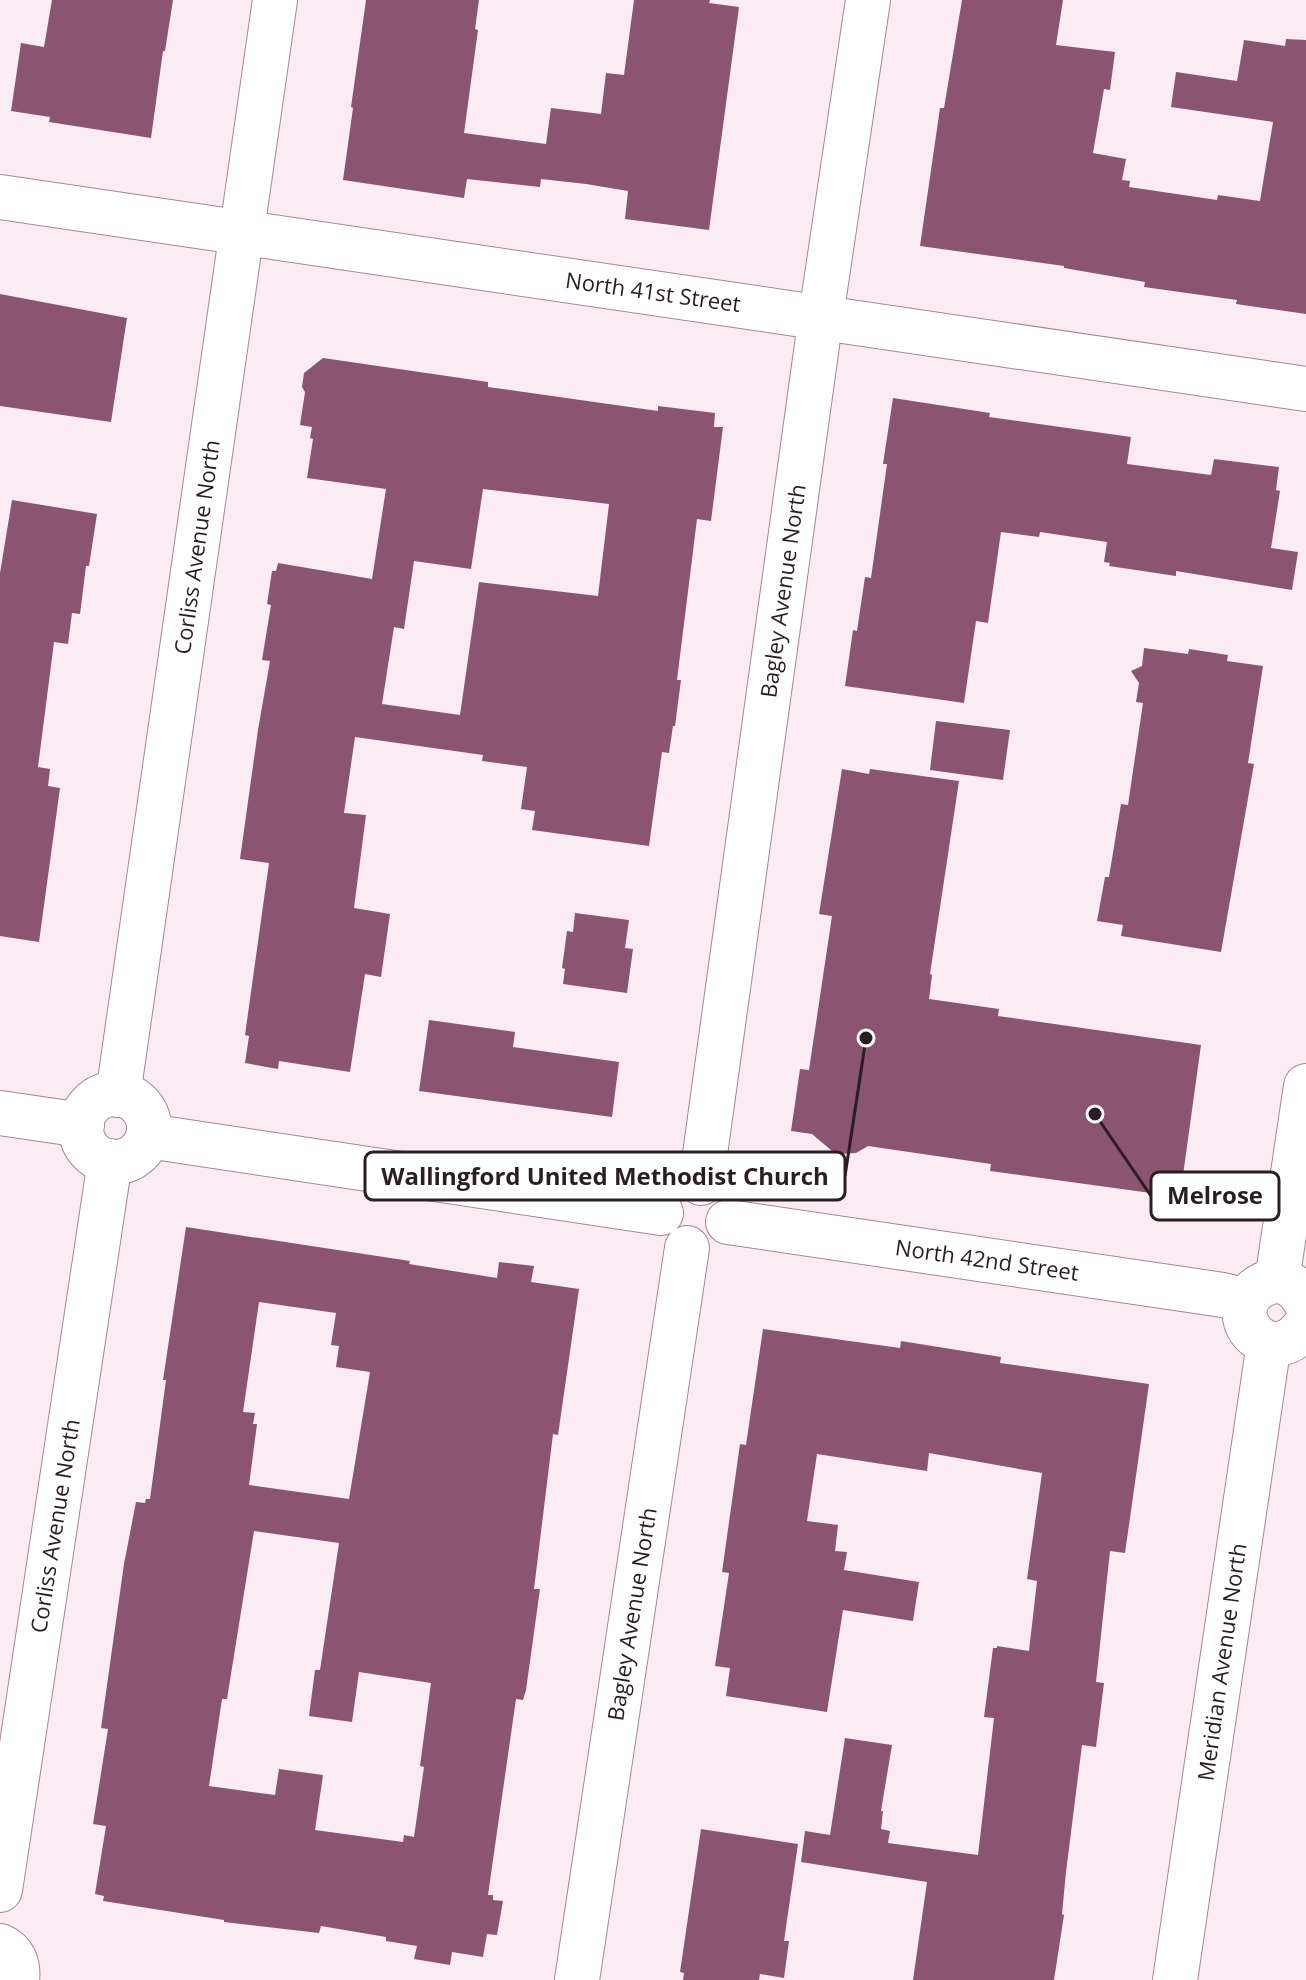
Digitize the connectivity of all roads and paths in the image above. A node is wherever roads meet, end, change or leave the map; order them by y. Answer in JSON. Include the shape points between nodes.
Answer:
{"nodes":[{"id":1,"x":275,"y":0,"type":"edge"},
{"id":2,"x":868,"y":0,"type":"edge"},
{"id":3,"x":0,"y":197,"type":"edge"},
{"id":4,"x":242,"y":232,"type":"junction"},
{"id":5,"x":821,"y":316,"type":"junction"},
{"id":6,"x":1306,"y":389,"type":"edge"},
{"id":7,"x":1306,"y":1086,"type":"edge"},
{"id":8,"x":118,"y":1095,"type":"junction"},
{"id":9,"x":0,"y":1113,"type":"edge"},
{"id":10,"x":82,"y":1125,"type":"junction"},
{"id":11,"x":148,"y":1136,"type":"junction"},
{"id":12,"x":110,"y":1161,"type":"junction"},
{"id":13,"x":701,"y":1183,"type":"junction"},
{"id":14,"x":661,"y":1213,"type":"junction"},
{"id":15,"x":728,"y":1222,"type":"junction"},
{"id":16,"x":687,"y":1248,"type":"junction"},
{"id":17,"x":1276,"y":1295,"type":"edge"},
{"id":18,"x":1288,"y":1334,"type":"edge"},
{"id":19,"x":0,"y":1890,"type":"edge"},
{"id":20,"x":577,"y":1980,"type":"edge"},
{"id":21,"x":1175,"y":1980,"type":"edge"}],
"edges":[{"from":1,"to":4,"type":"street","name":"Corliss Avenue North"},
{"from":2,"to":5,"type":"street","name":"Bagley Avenue North"},
{"from":3,"to":4,"type":"street","name":"North 41st Street"},
{"from":4,"to":5,"type":"street","name":"North 41st Street"},
{"from":4,"to":8,"type":"street","name":"Corliss Avenue North"},
{"from":5,"to":6,"type":"street","name":"North 41st Street"},
{"from":5,"to":13,"type":"street","name":"Bagley Avenue North"},
{"from":7,"to":17,"type":"street"},
{"from":8,"to":10,"type":"street","via":[[96,1100]]},
{"from":8,"to":11,"type":"street","via":[[129,1097],[146,1113]]},
{"from":9,"to":10,"type":"street"},
{"from":10,"to":12,"type":"street","via":[[88,1148]]},
{"from":11,"to":12,"type":"street","via":[[135,1156]]},
{"from":11,"to":14,"type":"street"},
{"from":12,"to":19,"type":"street","name":"Corliss Avenue North"},
{"from":13,"to":14,"type":"street","via":[[676,1189]]},
{"from":13,"to":15,"type":"street","via":[[723,1197]]},
{"from":14,"to":16,"type":"street","via":[[664,1230]]},
{"from":15,"to":16,"type":"street","via":[[714,1244]]},
{"from":15,"to":17,"type":"street","name":"North 42nd Street","via":[[1208,1293]]},
{"from":16,"to":20,"type":"street","name":"Bagley Avenue North"},
{"from":17,"to":18,"type":"street","via":[[1245,1316],[1247,1325],[1262,1342]]},
{"from":18,"to":21,"type":"street","name":"Meridian Avenue North"}]}
